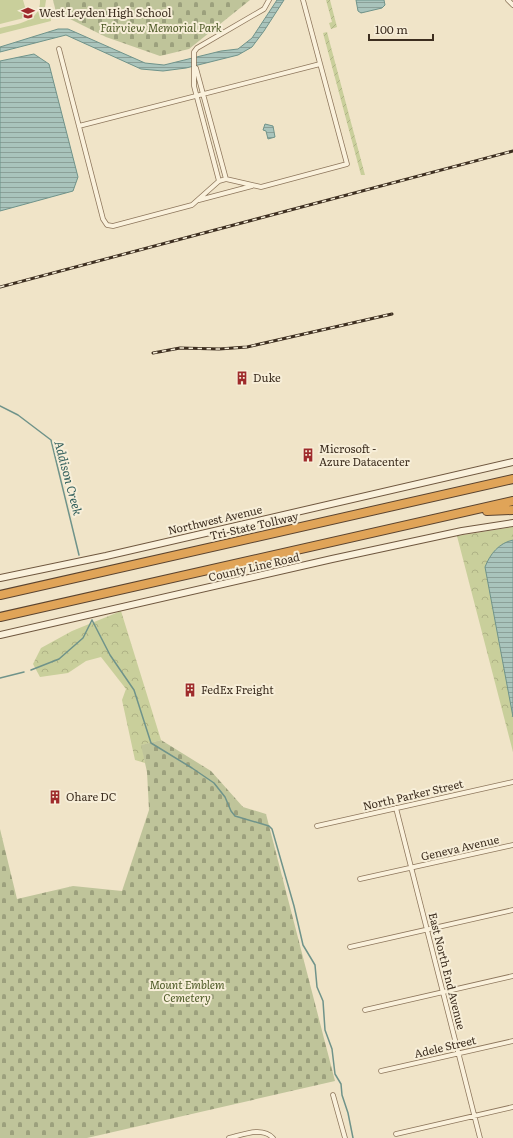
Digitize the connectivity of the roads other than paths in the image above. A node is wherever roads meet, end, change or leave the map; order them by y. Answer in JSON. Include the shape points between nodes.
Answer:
{"nodes":[{"id":1,"x":269,"y":0,"type":"edge"},
{"id":2,"x":304,"y":0,"type":"edge"},
{"id":3,"x":508,"y":0,"type":"edge"},
{"id":4,"x":513,"y":5,"type":"edge"},
{"id":5,"x":59,"y":49,"type":"dead end"},
{"id":6,"x":320,"y":64,"type":"junction"},
{"id":7,"x":195,"y":67,"type":"junction"},
{"id":8,"x":203,"y":93,"type":"junction"},
{"id":9,"x":196,"y":95,"type":"junction"},
{"id":10,"x":79,"y":126,"type":"junction"},
{"id":11,"x":226,"y":179,"type":"junction"},
{"id":12,"x":219,"y":181,"type":"junction"},
{"id":13,"x":254,"y":185,"type":"junction"},
{"id":14,"x":197,"y":201,"type":"junction"},
{"id":15,"x":513,"y":462,"type":"edge"},
{"id":16,"x":513,"y":479,"type":"edge"},
{"id":17,"x":513,"y":501,"type":"edge"},
{"id":18,"x":513,"y":510,"type":"edge"},
{"id":19,"x":473,"y":511,"type":"junction"},
{"id":20,"x":513,"y":523,"type":"edge"},
{"id":21,"x":0,"y":578,"type":"edge"},
{"id":22,"x":0,"y":595,"type":"edge"},
{"id":23,"x":0,"y":617,"type":"edge"},
{"id":24,"x":0,"y":635,"type":"edge"},
{"id":25,"x":513,"y":782,"type":"edge"},
{"id":26,"x":396,"y":808,"type":"junction"},
{"id":27,"x":317,"y":826,"type":"dead end"},
{"id":28,"x":513,"y":845,"type":"edge"},
{"id":29,"x":412,"y":868,"type":"junction"},
{"id":30,"x":360,"y":879,"type":"dead end"},
{"id":31,"x":513,"y":910,"type":"edge"},
{"id":32,"x":427,"y":930,"type":"junction"},
{"id":33,"x":350,"y":947,"type":"dead end"},
{"id":34,"x":513,"y":976,"type":"edge"},
{"id":35,"x":443,"y":992,"type":"junction"},
{"id":36,"x":365,"y":1010,"type":"dead end"},
{"id":37,"x":513,"y":1041,"type":"edge"},
{"id":38,"x":459,"y":1054,"type":"junction"},
{"id":39,"x":381,"y":1071,"type":"dead end"},
{"id":40,"x":333,"y":1095,"type":"dead end"},
{"id":41,"x":513,"y":1107,"type":"edge"},
{"id":42,"x":474,"y":1116,"type":"junction"},
{"id":43,"x":396,"y":1134,"type":"dead end"},
{"id":44,"x":272,"y":1137,"type":"edge"},
{"id":45,"x":228,"y":1138,"type":"edge"},
{"id":46,"x":345,"y":1138,"type":"edge"},
{"id":47,"x":480,"y":1138,"type":"edge"}],
"edges":[{"from":1,"to":7,"type":"street","via":[[264,9],[197,48],[194,52]]},
{"from":2,"to":6,"type":"street"},
{"from":3,"to":4,"type":"street"},
{"from":5,"to":10,"type":"street"},
{"from":6,"to":8,"type":"street"},
{"from":6,"to":13,"type":"street","via":[[347,164],[261,187]]},
{"from":7,"to":8,"type":"street"},
{"from":7,"to":9,"type":"street"},
{"from":8,"to":9,"type":"street"},
{"from":8,"to":11,"type":"street"},
{"from":9,"to":10,"type":"street"},
{"from":9,"to":12,"type":"street"},
{"from":10,"to":14,"type":"street","via":[[107,225],[113,226],[192,205]]},
{"from":11,"to":12,"type":"street"},
{"from":11,"to":13,"type":"street"},
{"from":12,"to":14,"type":"street"},
{"from":13,"to":14,"type":"street"},
{"from":15,"to":21,"type":"street","name":"Northwest Avenue"},
{"from":16,"to":22,"type":"highway","name":"Tri-State Tollway"},
{"from":17,"to":19,"type":"highway"},
{"from":18,"to":19,"type":"highway"},
{"from":19,"to":23,"type":"highway"},
{"from":20,"to":24,"type":"street","name":"County Line Road","via":[[462,531],[347,556]]},
{"from":25,"to":26,"type":"street","name":"North Parker Street"},
{"from":26,"to":27,"type":"street","name":"North Parker Street"},
{"from":26,"to":29,"type":"street","name":"East North End Avenue"},
{"from":28,"to":29,"type":"street","name":"Geneva Avenue"},
{"from":29,"to":30,"type":"street","name":"Geneva Avenue"},
{"from":29,"to":32,"type":"street","name":"East North End Avenue"},
{"from":31,"to":32,"type":"street"},
{"from":32,"to":33,"type":"street"},
{"from":32,"to":35,"type":"street","name":"East North End Avenue"},
{"from":34,"to":35,"type":"street"},
{"from":35,"to":36,"type":"street"},
{"from":35,"to":38,"type":"street","name":"East North End Avenue"},
{"from":37,"to":38,"type":"street","name":"Adele Street"},
{"from":38,"to":39,"type":"street","name":"Adele Street"},
{"from":38,"to":42,"type":"street","name":"East North End Avenue"},
{"from":40,"to":46,"type":"street"},
{"from":41,"to":42,"type":"street"},
{"from":42,"to":43,"type":"street"},
{"from":42,"to":47,"type":"street","name":"East North End Avenue"},
{"from":44,"to":45,"type":"street","via":[[268,1133],[260,1132]]}]}
